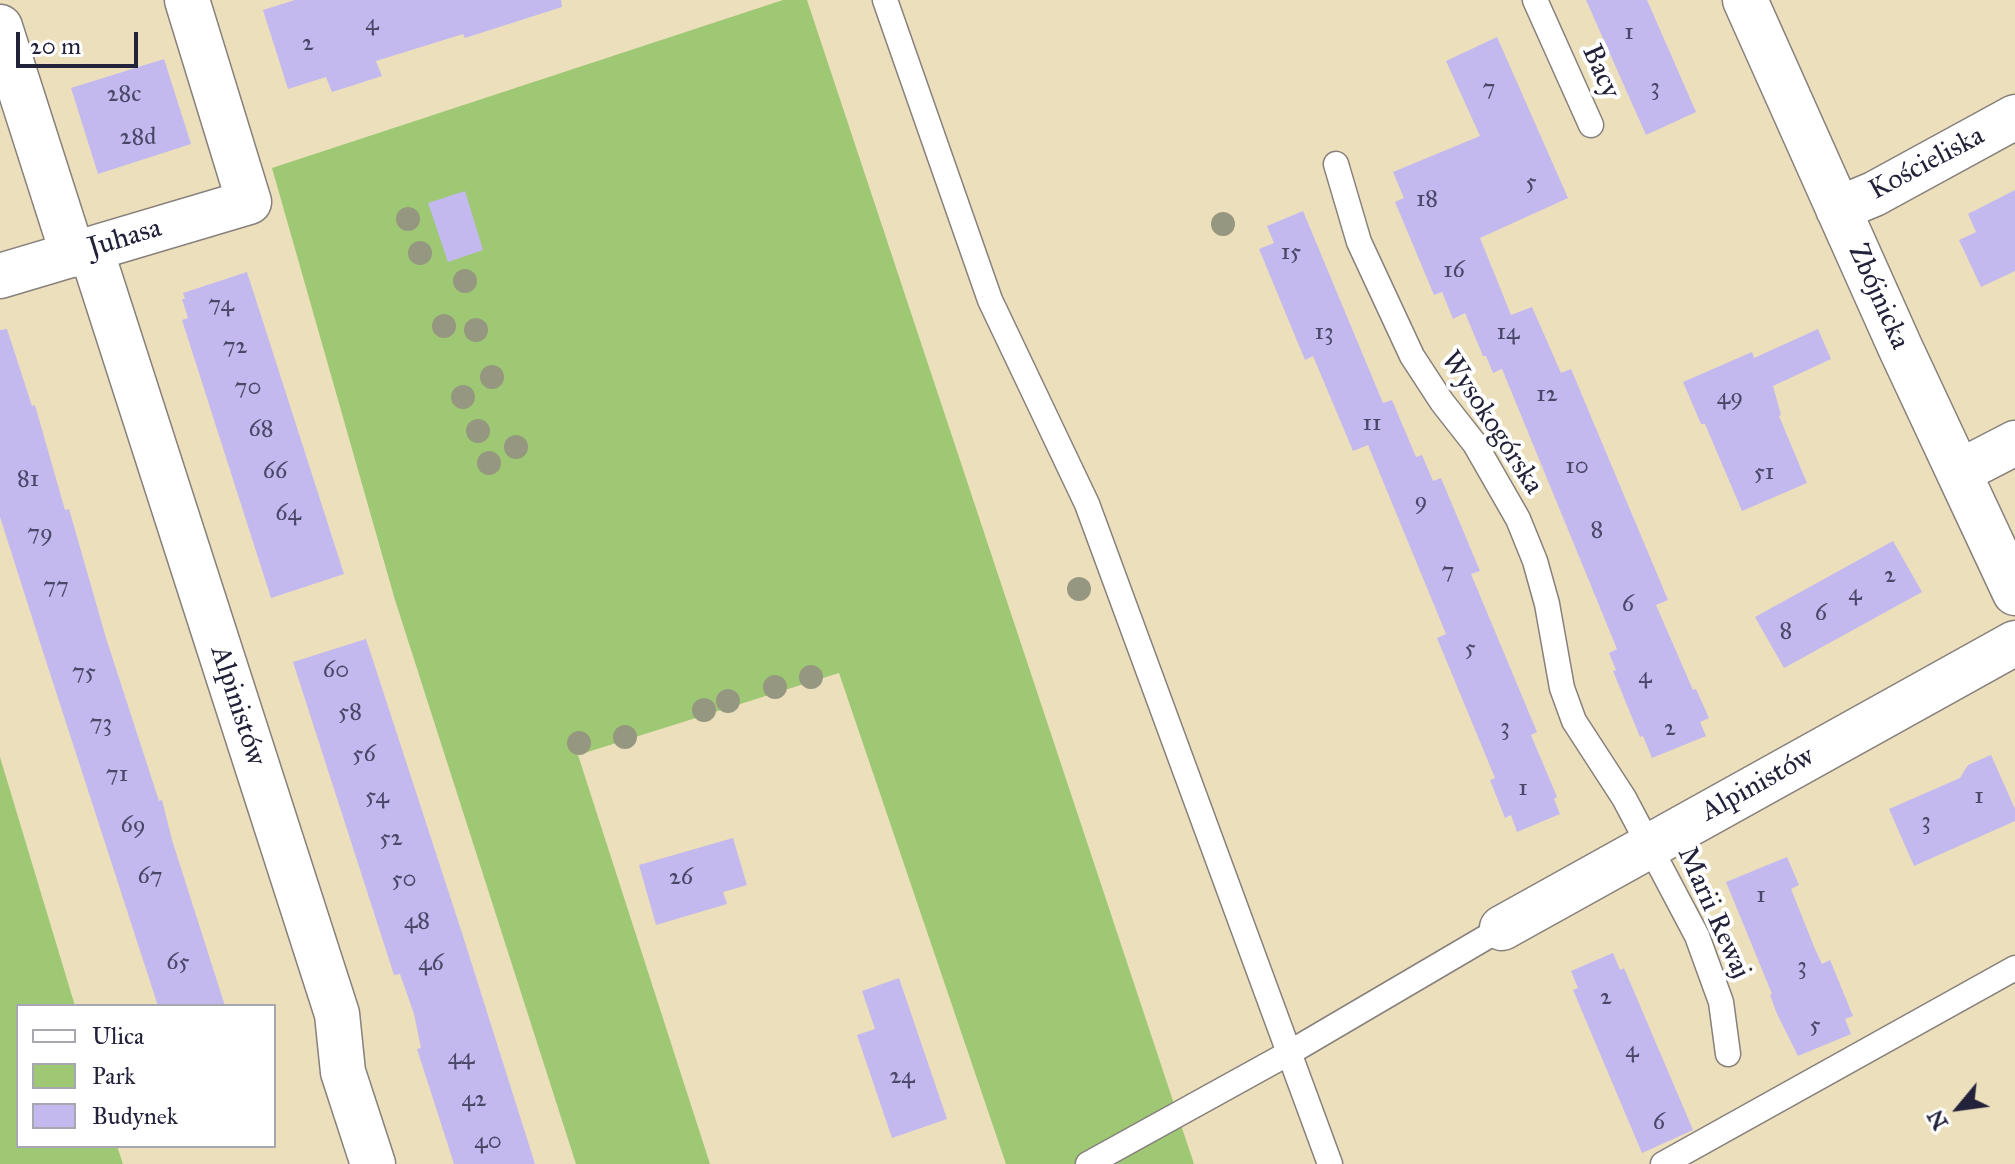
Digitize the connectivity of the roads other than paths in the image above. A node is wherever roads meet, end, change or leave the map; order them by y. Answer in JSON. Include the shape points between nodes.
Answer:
{"nodes":[{"id":1,"x":187,"y":0,"type":"edge"},
{"id":2,"x":885,"y":0,"type":"edge"},
{"id":3,"x":1535,"y":0,"type":"edge"},
{"id":4,"x":1745,"y":0,"type":"edge"},
{"id":5,"x":0,"y":27,"type":"edge"},
{"id":6,"x":2015,"y":117,"type":"edge"},
{"id":7,"x":1591,"y":125,"type":"dead end"},
{"id":8,"x":1336,"y":164,"type":"dead end"},
{"id":9,"x":1838,"y":209,"type":"junction"},
{"id":10,"x":82,"y":252,"type":"junction"},
{"id":11,"x":0,"y":276,"type":"edge"},
{"id":12,"x":2015,"y":443,"type":"edge"},
{"id":13,"x":1959,"y":472,"type":"junction"},
{"id":14,"x":2015,"y":593,"type":"edge"},
{"id":15,"x":2015,"y":643,"type":"edge"},
{"id":16,"x":1649,"y":845,"type":"junction"},
{"id":17,"x":1502,"y":928,"type":"joint"},
{"id":18,"x":2015,"y":968,"type":"edge"},
{"id":19,"x":1289,"y":1053,"type":"junction"},
{"id":20,"x":1728,"y":1054,"type":"dead end"},
{"id":21,"x":373,"y":1164,"type":"edge"},
{"id":22,"x":1088,"y":1164,"type":"edge"},
{"id":23,"x":1330,"y":1164,"type":"edge"},
{"id":24,"x":1663,"y":1164,"type":"edge"}],
"edges":[{"from":1,"to":10,"type":"street","name":"Juhasa","via":[[249,202]]},
{"from":2,"to":19,"type":"lane","via":[[990,300],[1087,504]]},
{"from":3,"to":7,"type":"lane","name":"Bacy"},
{"from":4,"to":9,"type":"street","name":"Zbójnicka"},
{"from":5,"to":10,"type":"street","name":"Alpinistów"},
{"from":6,"to":9,"type":"street","name":"Kościeliska"},
{"from":8,"to":16,"type":"lane","name":"Wysokogórska","via":[[1359,242],[1412,356],[1475,444],[1518,519],[1547,604],[1562,688],[1574,721]]},
{"from":9,"to":13,"type":"street","name":"Zbójnicka"},
{"from":10,"to":11,"type":"street","name":"Juhasa"},
{"from":10,"to":21,"type":"street","name":"Alpinistów","via":[[337,1014],[343,1072]]},
{"from":12,"to":13,"type":"street"},
{"from":13,"to":14,"type":"street","name":"Zbójnicka"},
{"from":15,"to":16,"type":"street","name":"Alpinistów"},
{"from":16,"to":17,"type":"street","name":"Alpinistów"},
{"from":16,"to":20,"type":"lane","name":"Marii Rewaj","via":[[1711,971]]},
{"from":17,"to":19,"type":"lane"},
{"from":18,"to":24,"type":"lane"},
{"from":19,"to":22,"type":"lane"},
{"from":19,"to":23,"type":"lane"}]}
